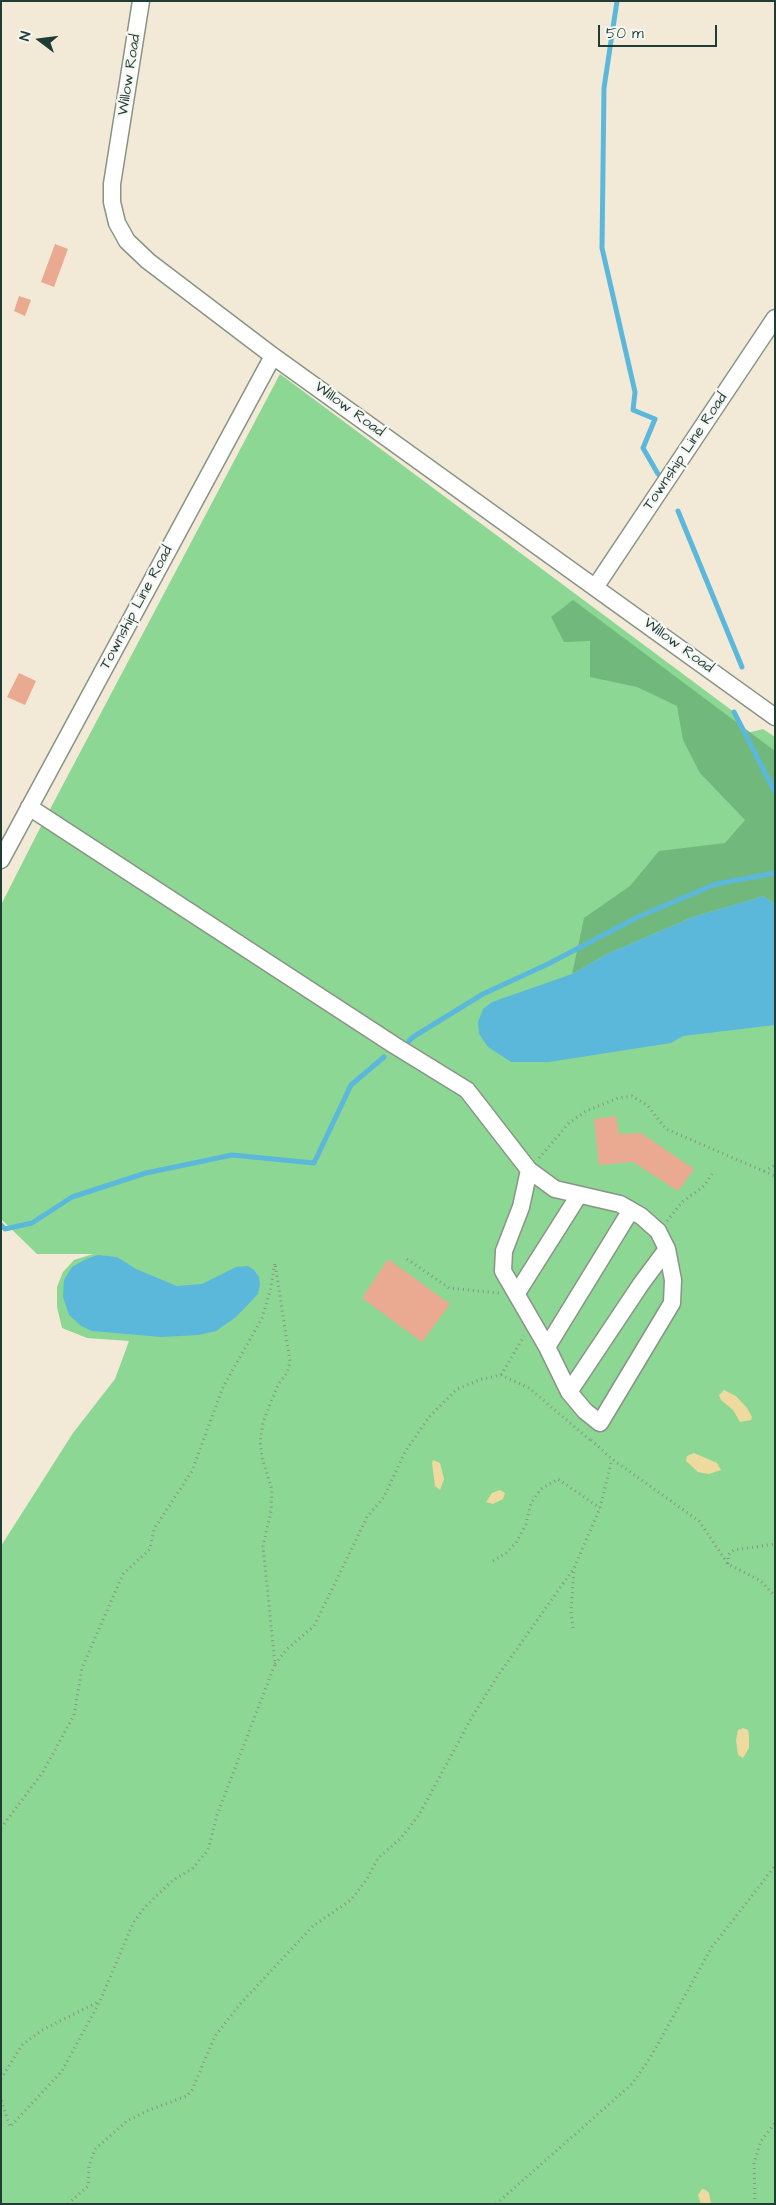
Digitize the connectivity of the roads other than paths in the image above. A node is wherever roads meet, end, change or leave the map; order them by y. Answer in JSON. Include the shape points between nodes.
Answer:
{"nodes":[{"id":1,"x":141,"y":1,"type":"edge"},
{"id":2,"x":775,"y":318,"type":"edge"},
{"id":3,"x":273,"y":356,"type":"junction"},
{"id":4,"x":596,"y":586,"type":"junction"},
{"id":5,"x":775,"y":717,"type":"edge"},
{"id":6,"x":29,"y":807,"type":"junction"},
{"id":7,"x":1,"y":860,"type":"edge"},
{"id":8,"x":529,"y":1170,"type":"junction"},
{"id":9,"x":580,"y":1195,"type":"junction"},
{"id":10,"x":631,"y":1210,"type":"junction"},
{"id":11,"x":667,"y":1249,"type":"junction"},
{"id":12,"x":517,"y":1294,"type":"junction"},
{"id":13,"x":546,"y":1347,"type":"junction"},
{"id":14,"x":569,"y":1392,"type":"junction"}],
"edges":[{"from":1,"to":3,"type":"street","name":"Willow Road","via":[[112,184],[117,223],[128,241],[148,261]]},
{"from":2,"to":4,"type":"street","name":"Township Line Road"},
{"from":3,"to":4,"type":"street","name":"Willow Road"},
{"from":3,"to":6,"type":"street","name":"Township Line Road"},
{"from":4,"to":5,"type":"street","name":"Willow Road"},
{"from":6,"to":7,"type":"street","name":"Township Line Road"},
{"from":6,"to":8,"type":"street","via":[[467,1090]]},
{"from":8,"to":9,"type":"street","via":[[555,1189]]},
{"from":8,"to":12,"type":"street","via":[[521,1207],[504,1251],[503,1271]]},
{"from":9,"to":10,"type":"street","via":[[620,1204]]},
{"from":9,"to":12,"type":"street"},
{"from":10,"to":11,"type":"street","via":[[658,1231]]},
{"from":10,"to":13,"type":"street"},
{"from":11,"to":14,"type":"street"},
{"from":11,"to":14,"type":"street","via":[[673,1280],[672,1303],[600,1422],[585,1411]]},
{"from":12,"to":13,"type":"street"},
{"from":13,"to":14,"type":"street"}]}
